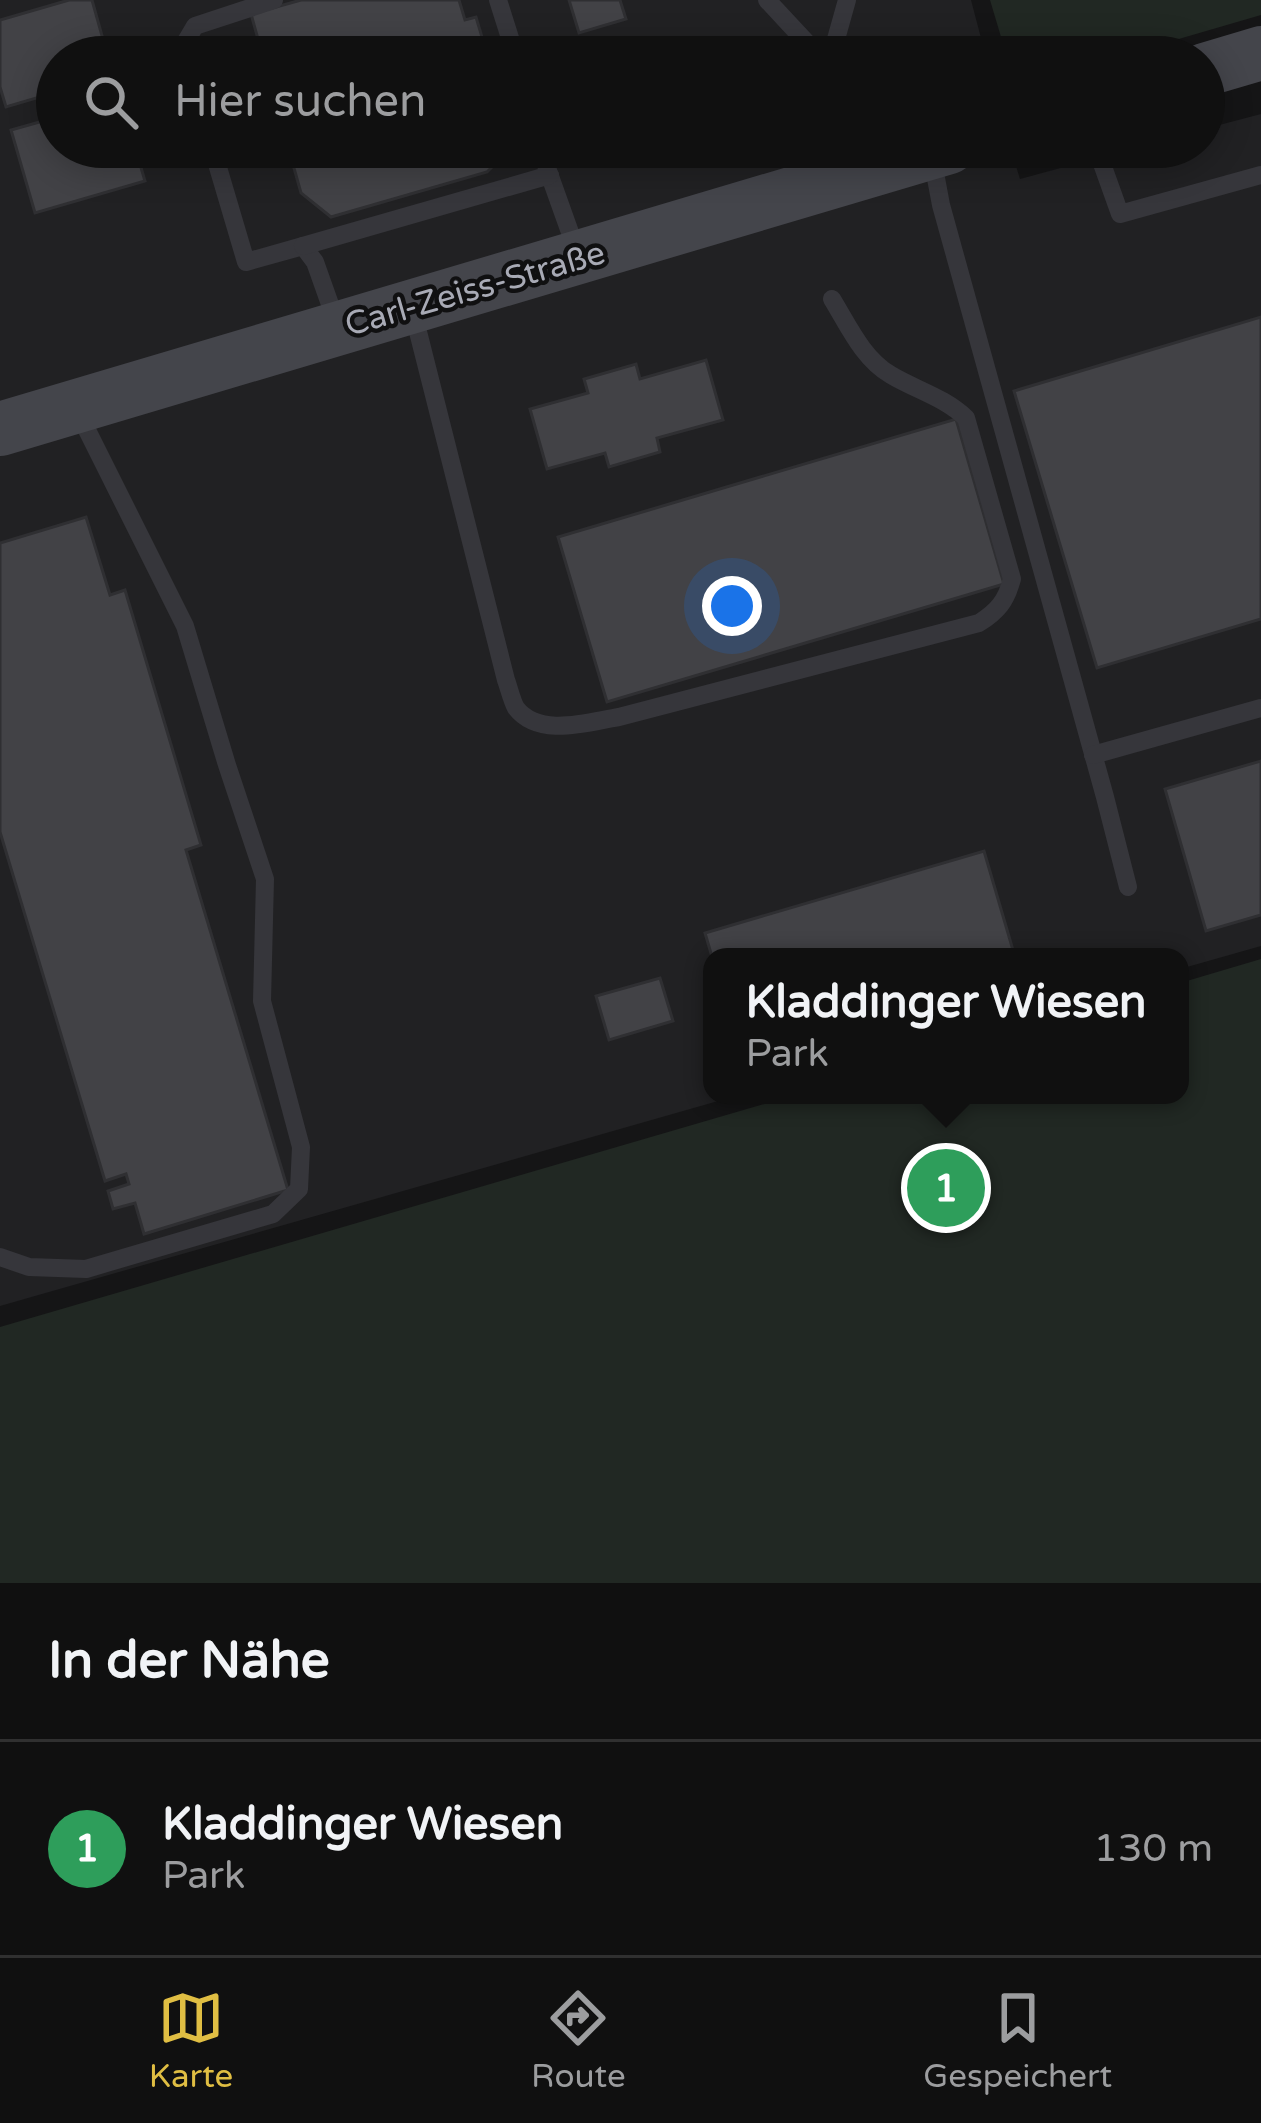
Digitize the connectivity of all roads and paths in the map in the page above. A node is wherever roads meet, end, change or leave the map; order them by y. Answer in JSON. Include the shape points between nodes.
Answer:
{"nodes":[{"id":1,"x":274,"y":0,"type":"edge"},
{"id":2,"x":499,"y":0,"type":"edge"},
{"id":3,"x":767,"y":0,"type":"edge"},
{"id":4,"x":847,"y":0,"type":"edge"},
{"id":5,"x":189,"y":36,"type":"edge"},
{"id":6,"x":510,"y":36,"type":"edge"},
{"id":7,"x":800,"y":36,"type":"edge"},
{"id":8,"x":837,"y":36,"type":"edge"},
{"id":9,"x":1261,"y":53,"type":"edge"},
{"id":10,"x":1225,"y":64,"type":"edge"},
{"id":11,"x":218,"y":168,"type":"edge"},
{"id":12,"x":549,"y":168,"type":"edge"},
{"id":13,"x":874,"y":168,"type":"edge"},
{"id":14,"x":937,"y":168,"type":"edge"},
{"id":15,"x":1104,"y":168,"type":"edge"},
{"id":16,"x":550,"y":175,"type":"junction"},
{"id":17,"x":1261,"y":175,"type":"edge"},
{"id":18,"x":303,"y":246,"type":"junction"},
{"id":19,"x":580,"y":258,"type":"junction"},
{"id":20,"x":832,"y":299,"type":"dead end"},
{"id":21,"x":411,"y":308,"type":"junction"},
{"id":22,"x":339,"y":329,"type":"junction"},
{"id":23,"x":75,"y":406,"type":"junction"},
{"id":24,"x":0,"y":429,"type":"edge"},
{"id":25,"x":1261,"y":708,"type":"edge"},
{"id":26,"x":1093,"y":755,"type":"junction"},
{"id":27,"x":1127,"y":887,"type":"dead end"},
{"id":28,"x":0,"y":1257,"type":"edge"}],
"edges":[{"from":1,"to":5,"type":"lane","via":[[195,26]]},
{"from":2,"to":6,"type":"lane"},
{"from":3,"to":7,"type":"lane"},
{"from":4,"to":8,"type":"lane"},
{"from":9,"to":10,"type":"main road"},
{"from":11,"to":18,"type":"lane","via":[[246,262]]},
{"from":12,"to":16,"type":"lane"},
{"from":13,"to":19,"type":"main road","name":"Carl-Zeiss-Straße"},
{"from":14,"to":26,"type":"lane","via":[[940,205]]},
{"from":15,"to":17,"type":"lane","via":[[1120,214]]},
{"from":16,"to":18,"type":"lane"},
{"from":16,"to":19,"type":"lane"},
{"from":18,"to":22,"type":"lane"},
{"from":19,"to":21,"type":"main road","name":"Carl-Zeiss-Straße"},
{"from":20,"to":21,"type":"lane","via":[[886,373],[966,418],[1012,580],[1007,600],[979,622],[559,726],[516,708],[506,680]]},
{"from":21,"to":22,"type":"main road","name":"Carl-Zeiss-Straße"},
{"from":22,"to":23,"type":"main road","name":"Carl-Zeiss-Straße"},
{"from":23,"to":24,"type":"main road","name":"Carl-Zeiss-Straße"},
{"from":23,"to":28,"type":"lane","via":[[185,626],[265,879],[262,1000],[301,1147],[299,1189],[272,1214],[86,1270]]},
{"from":25,"to":26,"type":"lane"},
{"from":26,"to":27,"type":"lane"}]}
